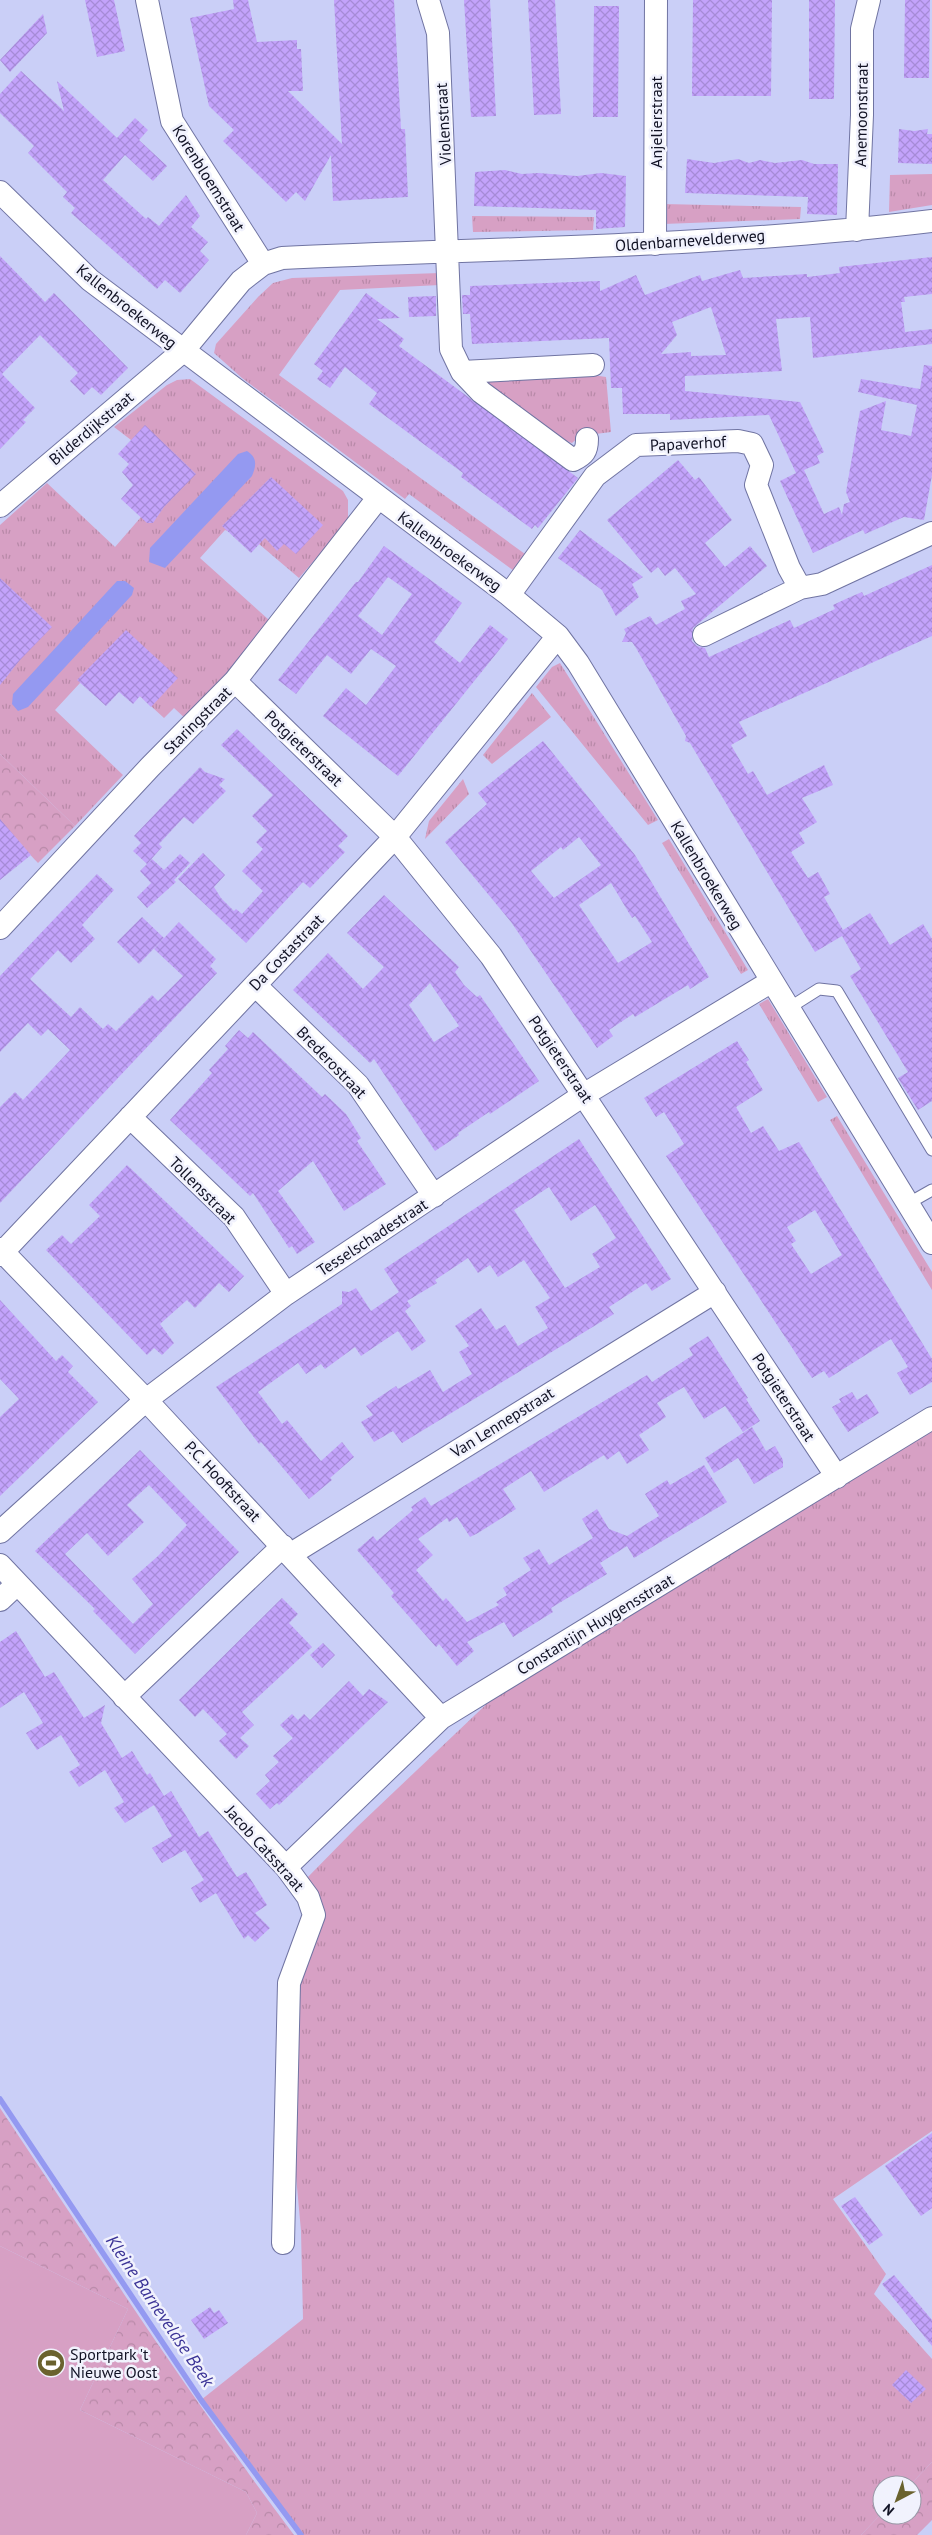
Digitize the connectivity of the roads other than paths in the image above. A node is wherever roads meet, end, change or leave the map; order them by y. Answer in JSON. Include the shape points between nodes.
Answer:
{"nodes":[{"id":1,"x":147,"y":0,"type":"edge"},
{"id":2,"x":428,"y":0,"type":"edge"},
{"id":3,"x":656,"y":0,"type":"edge"},
{"id":4,"x":869,"y":0,"type":"edge"},
{"id":5,"x":0,"y":192,"type":"edge"},
{"id":6,"x":932,"y":221,"type":"edge"},
{"id":7,"x":857,"y":230,"type":"junction"},
{"id":8,"x":655,"y":244,"type":"junction"},
{"id":9,"x":448,"y":250,"type":"junction"},
{"id":10,"x":263,"y":264,"type":"junction"},
{"id":11,"x":183,"y":351,"type":"junction"},
{"id":12,"x":593,"y":365,"type":"dead end"},
{"id":13,"x":462,"y":372,"type":"junction"},
{"id":14,"x":587,"y":439,"type":"dead end"},
{"id":15,"x":378,"y":498,"type":"junction"},
{"id":16,"x":1,"y":502,"type":"edge"},
{"id":17,"x":932,"y":533,"type":"edge"},
{"id":18,"x":800,"y":588,"type":"junction"},
{"id":19,"x":510,"y":595,"type":"junction"},
{"id":20,"x":704,"y":634,"type":"dead end"},
{"id":21,"x":558,"y":636,"type":"junction"},
{"id":22,"x":236,"y":681,"type":"junction"},
{"id":23,"x":395,"y":837,"type":"junction"},
{"id":24,"x":0,"y":928,"type":"edge"},
{"id":25,"x":772,"y":981,"type":"junction"},
{"id":26,"x":255,"y":985,"type":"junction"},
{"id":27,"x":788,"y":1008,"type":"junction"},
{"id":28,"x":585,"y":1094,"type":"junction"},
{"id":29,"x":130,"y":1117,"type":"junction"},
{"id":30,"x":932,"y":1150,"type":"edge"},
{"id":31,"x":932,"y":1190,"type":"edge"},
{"id":32,"x":434,"y":1196,"type":"junction"},
{"id":33,"x":909,"y":1203,"type":"junction"},
{"id":34,"x":932,"y":1243,"type":"edge"},
{"id":35,"x":1,"y":1252,"type":"edge"},
{"id":36,"x":715,"y":1292,"type":"junction"},
{"id":37,"x":286,"y":1294,"type":"junction"},
{"id":38,"x":146,"y":1400,"type":"junction"},
{"id":39,"x":932,"y":1418,"type":"edge"},
{"id":40,"x":837,"y":1478,"type":"junction"},
{"id":41,"x":0,"y":1532,"type":"edge"},
{"id":42,"x":287,"y":1550,"type":"junction"},
{"id":43,"x":0,"y":1565,"type":"edge"},
{"id":44,"x":17,"y":1584,"type":"junction"},
{"id":45,"x":0,"y":1600,"type":"edge"},
{"id":46,"x":124,"y":1697,"type":"junction"},
{"id":47,"x":441,"y":1718,"type":"junction"},
{"id":48,"x":286,"y":1866,"type":"junction"},
{"id":49,"x":283,"y":2243,"type":"dead end"}],
"edges":[{"from":1,"to":10,"type":"street","name":"Korenbloemstraat","via":[[172,121]]},
{"from":2,"to":9,"type":"street","name":"Violenstraat","via":[[438,32]]},
{"from":3,"to":8,"type":"street","name":"Anjelierstraat"},
{"from":4,"to":7,"type":"street","name":"Anemoonstraat","via":[[862,29]]},
{"from":5,"to":11,"type":"street","name":"Kallenbroekerweg","via":[[90,280]]},
{"from":6,"to":7,"type":"street","name":"Oldenbarnevelderweg"},
{"from":7,"to":8,"type":"street","name":"Oldenbarnevelderweg"},
{"from":8,"to":9,"type":"street","name":"Oldenbarnevelderweg"},
{"from":9,"to":10,"type":"street","name":"Oldenbarnevelderweg","via":[[282,258]]},
{"from":9,"to":13,"type":"street","via":[[451,349]]},
{"from":10,"to":11,"type":"street","name":"Oldenbarnevelderweg","via":[[241,281]]},
{"from":11,"to":15,"type":"street","name":"Kallenbroekerweg"},
{"from":11,"to":16,"type":"street","name":"Bilderdijkstraat"},
{"from":12,"to":13,"type":"street"},
{"from":13,"to":14,"type":"street","via":[[481,392],[573,460],[587,450]]},
{"from":15,"to":19,"type":"street","name":"Kallenbroekerweg"},
{"from":15,"to":22,"type":"street","name":"Staringstraat"},
{"from":17,"to":18,"type":"street","via":[[822,584]]},
{"from":18,"to":19,"type":"street","name":"Papaverhof","via":[[756,485],[762,465],[752,444],[738,441],[636,445],[595,476]]},
{"from":18,"to":20,"type":"street"},
{"from":19,"to":21,"type":"street","name":"Kallenbroekerweg"},
{"from":21,"to":23,"type":"street","name":"Da Costastraat"},
{"from":21,"to":25,"type":"street","name":"Kallenbroekerweg","via":[[578,663]]},
{"from":22,"to":23,"type":"street","name":"Potgieterstraat"},
{"from":22,"to":24,"type":"street","name":"Staringstraat","via":[[150,767]]},
{"from":23,"to":26,"type":"street","name":"Da Costastraat"},
{"from":23,"to":28,"type":"street","name":"Potgieterstraat","via":[[491,956]]},
{"from":25,"to":27,"type":"street","name":"Kallenbroekerweg"},
{"from":25,"to":28,"type":"street","name":"Tesselschadestraat"},
{"from":26,"to":29,"type":"street","name":"Da Costastraat"},
{"from":26,"to":32,"type":"street","name":"Brederostraat","via":[[358,1085]]},
{"from":27,"to":30,"type":"lane","via":[[819,989],[837,991]]},
{"from":27,"to":33,"type":"street","name":"Kallenbroekerweg"},
{"from":28,"to":32,"type":"street","name":"Tesselschadestraat"},
{"from":28,"to":36,"type":"street","name":"Potgieterstraat"},
{"from":29,"to":35,"type":"street","name":"Da Costastraat"},
{"from":29,"to":37,"type":"street","name":"Tollensstraat","via":[[234,1218]]},
{"from":31,"to":33,"type":"lane"},
{"from":32,"to":37,"type":"street","name":"Tesselschadestraat"},
{"from":33,"to":34,"type":"street","name":"Kallenbroekerweg"},
{"from":35,"to":38,"type":"street","name":"P.C. Hooftstraat"},
{"from":36,"to":40,"type":"street","name":"Potgieterstraat"},
{"from":36,"to":42,"type":"street","name":"Van Lennepstraat"},
{"from":37,"to":38,"type":"street","name":"Tesselschadestraat"},
{"from":38,"to":41,"type":"street","name":"Tesselschadestraat"},
{"from":38,"to":42,"type":"street","name":"P.C. Hooftstraat"},
{"from":39,"to":40,"type":"street","name":"Constantijn Huygensstraat"},
{"from":40,"to":47,"type":"street","name":"Constantijn Huygensstraat"},
{"from":42,"to":46,"type":"street","name":"Van Lennepstraat"},
{"from":42,"to":47,"type":"street","name":"P.C. Hooftstraat"},
{"from":43,"to":44,"type":"street","name":"Jacob Catsstraat"},
{"from":44,"to":45,"type":"street"},
{"from":44,"to":46,"type":"street","name":"Jacob Catsstraat"},
{"from":46,"to":48,"type":"street","name":"Jacob Catsstraat"},
{"from":47,"to":48,"type":"street","name":"Constantijn Huygensstraat"},
{"from":48,"to":49,"type":"street","name":"Jacob Catsstraat","via":[[308,1896],[314,1915],[289,1983]]}]}
